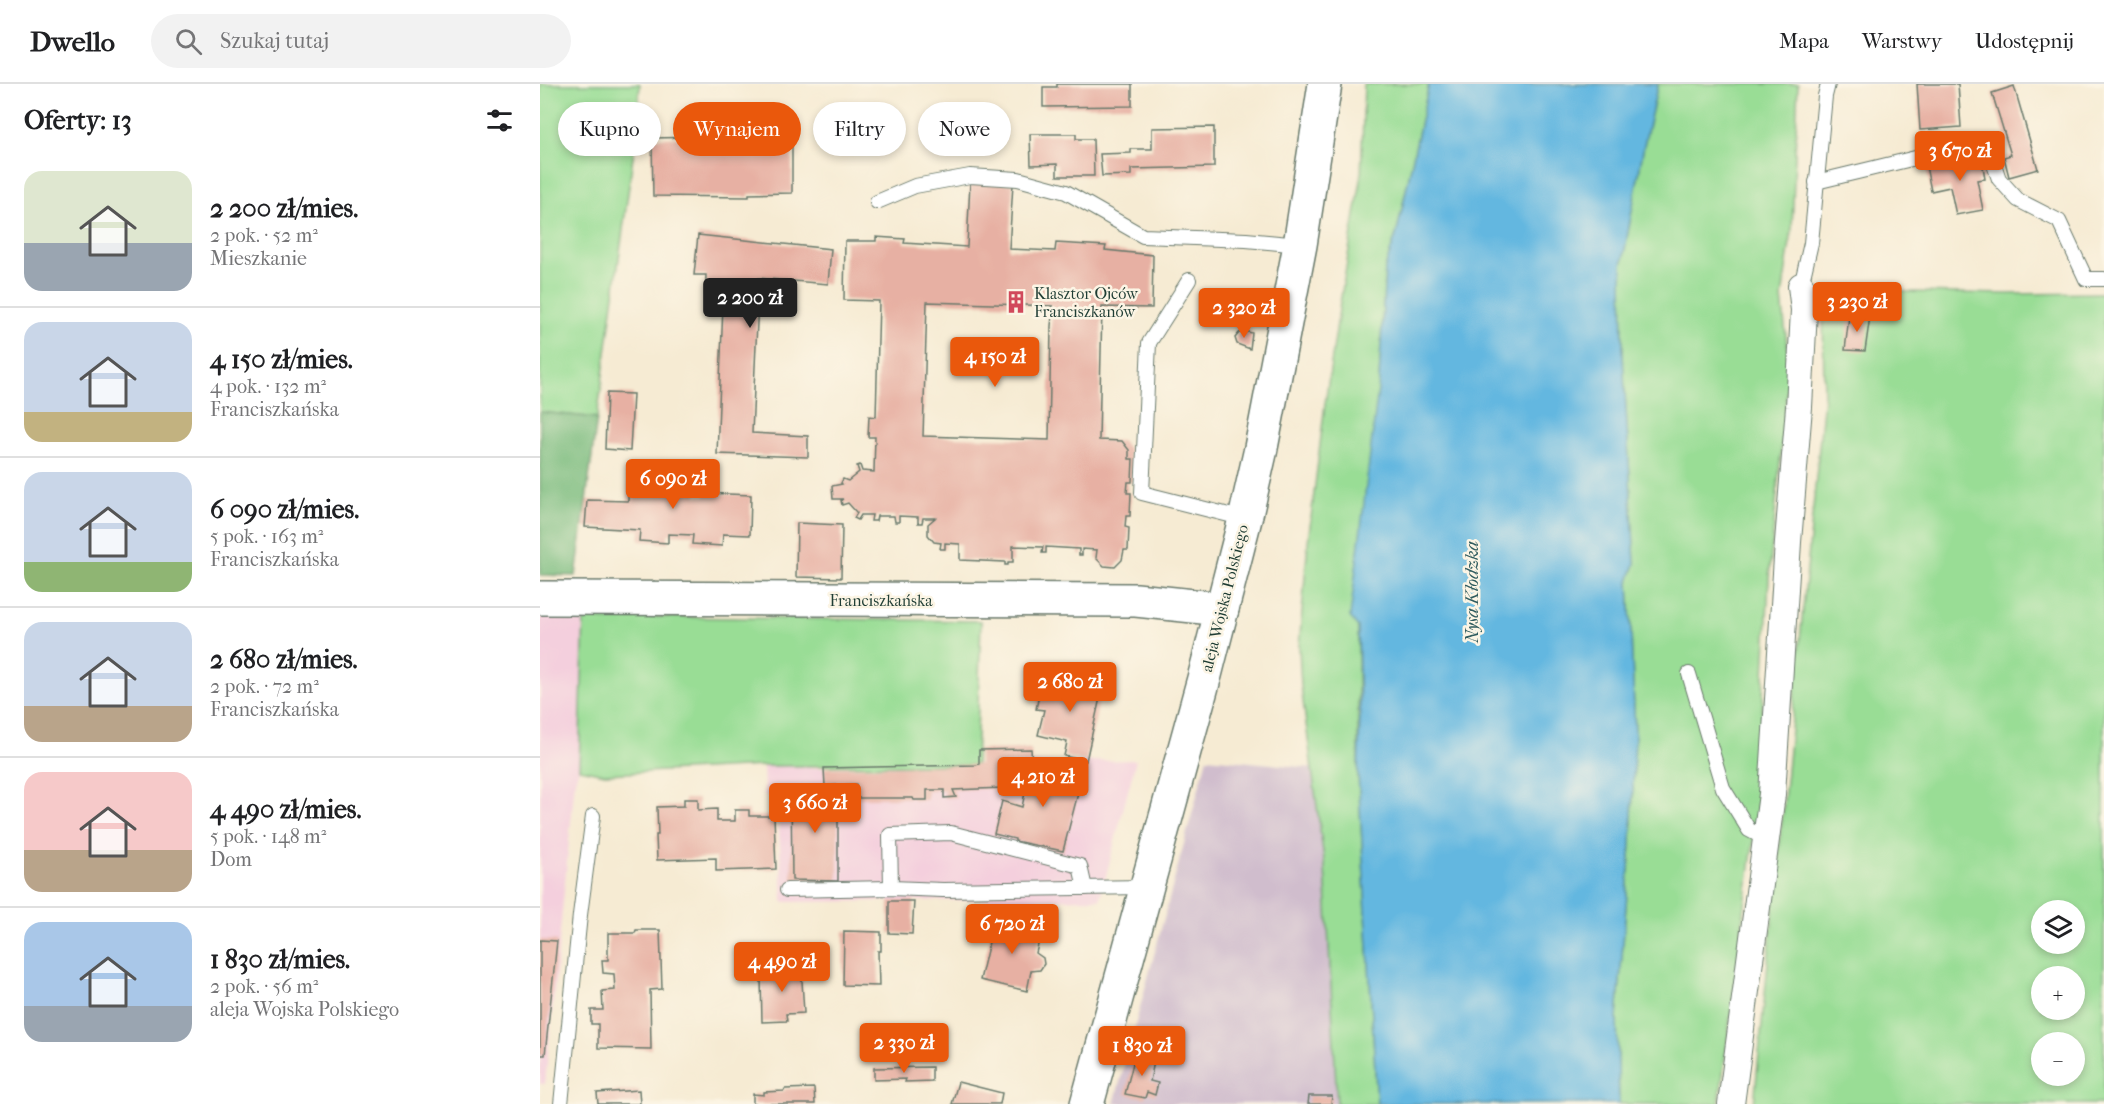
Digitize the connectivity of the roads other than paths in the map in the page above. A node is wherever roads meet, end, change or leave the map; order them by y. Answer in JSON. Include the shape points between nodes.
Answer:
{"nodes":[{"id":1,"x":1325,"y":84,"type":"edge"},
{"id":2,"x":1828,"y":84,"type":"edge"},
{"id":3,"x":1816,"y":182,"type":"junction"},
{"id":4,"x":877,"y":202,"type":"dead end"},
{"id":5,"x":1300,"y":245,"type":"junction"},
{"id":6,"x":2104,"y":279,"type":"edge"},
{"id":7,"x":1189,"y":280,"type":"dead end"},
{"id":8,"x":1801,"y":286,"type":"joint"},
{"id":9,"x":1245,"y":519,"type":"junction"},
{"id":10,"x":540,"y":598,"type":"edge"},
{"id":11,"x":1222,"y":609,"type":"junction"},
{"id":12,"x":1689,"y":674,"type":"dead end"},
{"id":13,"x":593,"y":816,"type":"dead end"},
{"id":14,"x":1766,"y":839,"type":"junction"},
{"id":15,"x":1146,"y":887,"type":"junction"},
{"id":16,"x":891,"y":888,"type":"junction"},
{"id":17,"x":1085,"y":888,"type":"junction"},
{"id":18,"x":787,"y":890,"type":"dead end"},
{"id":19,"x":1091,"y":1103,"type":"edge"},
{"id":20,"x":561,"y":1104,"type":"edge"},
{"id":21,"x":1731,"y":1104,"type":"edge"}],
"edges":[{"from":1,"to":5,"type":"street","name":"aleja Wojska Polskiego"},
{"from":2,"to":3,"type":"lane"},
{"from":3,"to":6,"type":"lane","via":[[1986,141],[1999,179],[2018,200],[2059,221],[2086,279]]},
{"from":3,"to":8,"type":"lane","via":[[1811,243]]},
{"from":4,"to":5,"type":"lane","via":[[915,186],[970,176],[1018,179],[1066,192],[1143,236]]},
{"from":5,"to":9,"type":"street","name":"aleja Wojska Polskiego"},
{"from":7,"to":9,"type":"lane","via":[[1149,343],[1142,493]]},
{"from":8,"to":14,"type":"street","via":[[1804,310],[1799,407]]},
{"from":9,"to":11,"type":"street","name":"aleja Wojska Polskiego"},
{"from":10,"to":11,"type":"street","name":"Franciszkańska","via":[[1136,600]]},
{"from":11,"to":15,"type":"street","name":"aleja Wojska Polskiego"},
{"from":12,"to":14,"type":"lane","via":[[1723,788],[1749,830]]},
{"from":13,"to":20,"type":"lane"},
{"from":14,"to":21,"type":"street"},
{"from":15,"to":17,"type":"lane"},
{"from":15,"to":19,"type":"street","name":"aleja Wojska Polskiego"},
{"from":16,"to":17,"type":"lane"},
{"from":16,"to":17,"type":"lane","via":[[890,835],[951,832],[1080,866]]},
{"from":16,"to":18,"type":"lane"}]}
